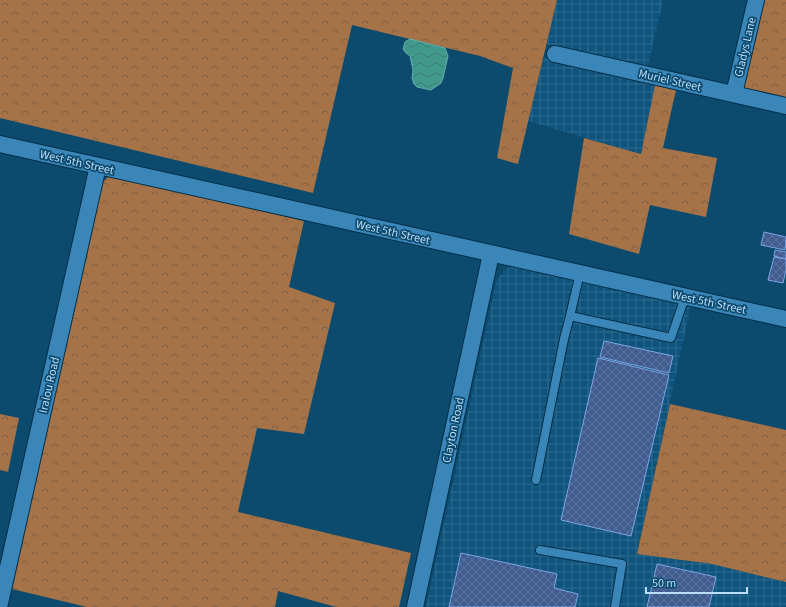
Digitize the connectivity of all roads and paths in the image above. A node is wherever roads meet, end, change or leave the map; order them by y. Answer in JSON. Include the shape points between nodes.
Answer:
{"nodes":[{"id":1,"x":756,"y":0,"type":"edge"},
{"id":2,"x":555,"y":54,"type":"dead end"},
{"id":3,"x":734,"y":94,"type":"junction"},
{"id":4,"x":786,"y":106,"type":"edge"},
{"id":5,"x":0,"y":144,"type":"edge"},
{"id":6,"x":98,"y":166,"type":"junction"},
{"id":7,"x":491,"y":254,"type":"junction"},
{"id":8,"x":580,"y":273,"type":"junction"},
{"id":9,"x":684,"y":297,"type":"junction"},
{"id":10,"x":570,"y":316,"type":"junction"},
{"id":11,"x":786,"y":319,"type":"edge"},
{"id":12,"x":536,"y":480,"type":"dead end"},
{"id":13,"x":540,"y":550,"type":"dead end"},
{"id":14,"x":0,"y":603,"type":"edge"},
{"id":15,"x":415,"y":607,"type":"edge"},
{"id":16,"x":615,"y":607,"type":"edge"}],
"edges":[{"from":1,"to":3,"type":"street","name":"Gladys Lane"},
{"from":2,"to":3,"type":"street","name":"Muriel Street"},
{"from":3,"to":4,"type":"street","name":"Muriel Street"},
{"from":5,"to":6,"type":"street","name":"West 5th Street"},
{"from":6,"to":7,"type":"street","name":"West 5th Street"},
{"from":6,"to":14,"type":"street","name":"Iralou Road"},
{"from":7,"to":8,"type":"street","name":"West 5th Street"},
{"from":7,"to":15,"type":"street","name":"Clayton Road"},
{"from":8,"to":9,"type":"street","name":"West 5th Street"},
{"from":8,"to":10,"type":"lane"},
{"from":9,"to":10,"type":"lane","via":[[671,338]]},
{"from":9,"to":11,"type":"street","name":"West 5th Street"},
{"from":10,"to":12,"type":"lane"},
{"from":13,"to":16,"type":"lane","via":[[622,564]]}]}
